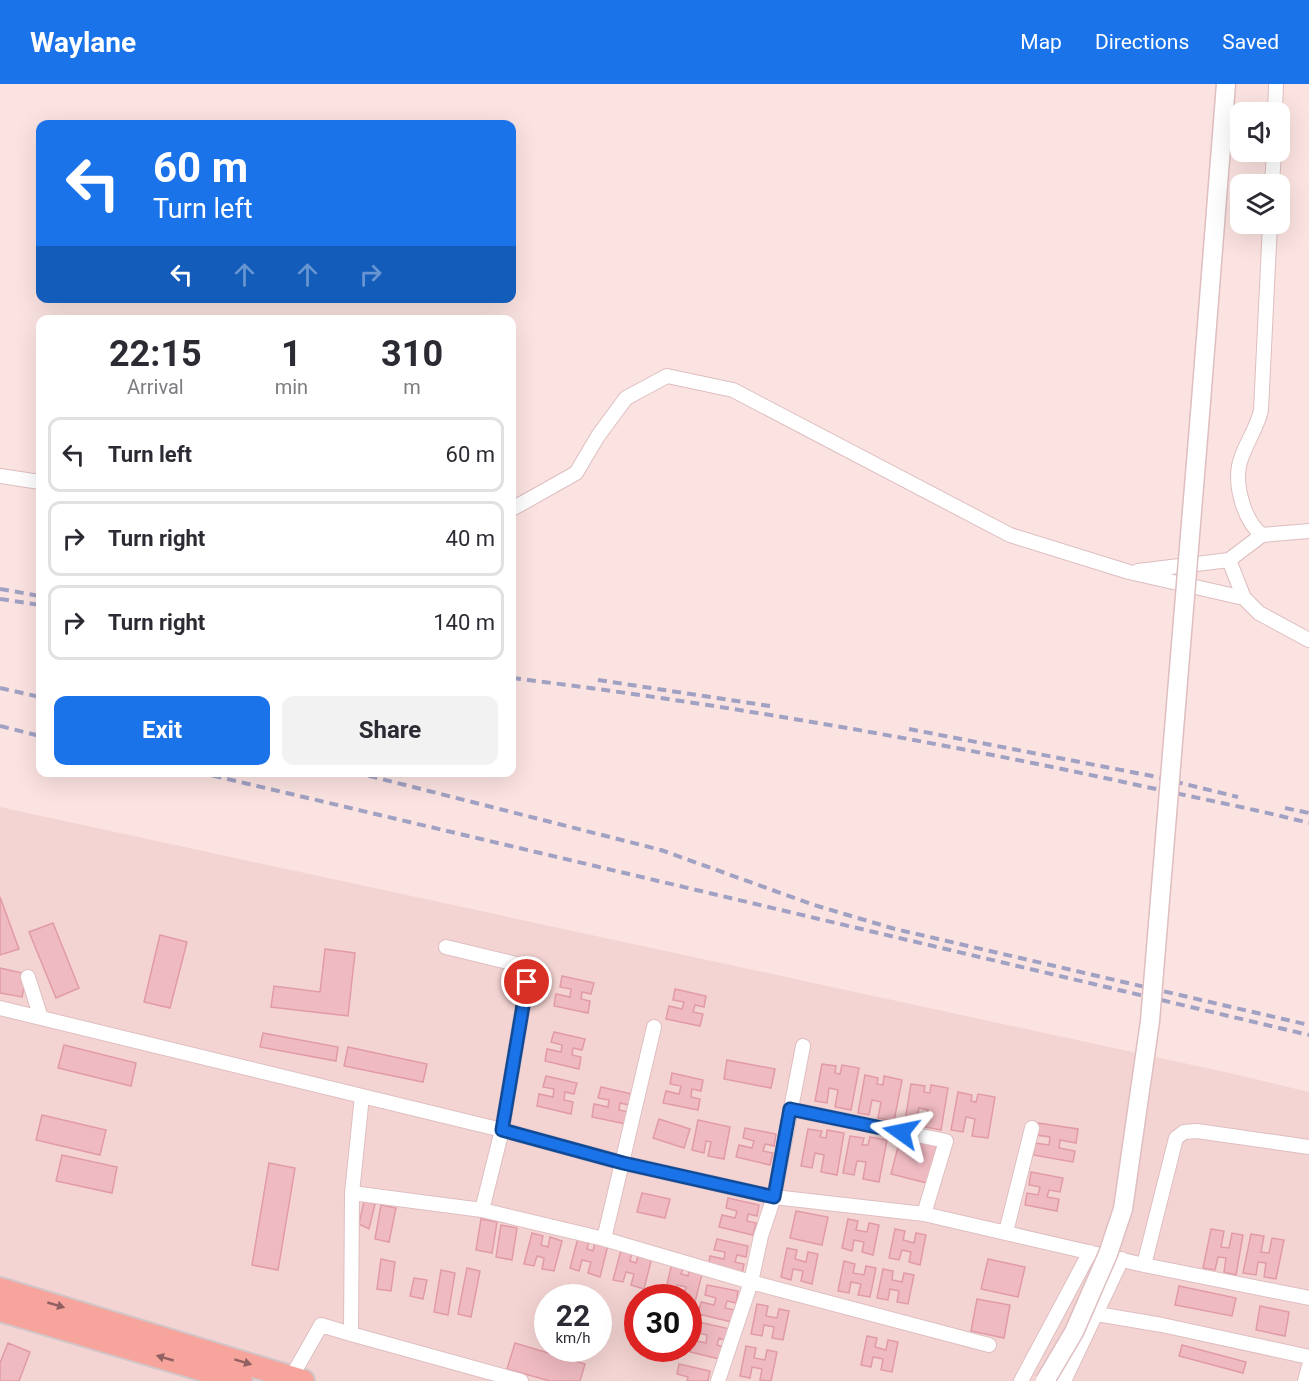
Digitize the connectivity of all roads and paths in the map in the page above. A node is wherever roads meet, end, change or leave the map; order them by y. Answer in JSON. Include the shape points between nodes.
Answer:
{"nodes":[{"id":1,"x":1226,"y":84,"type":"edge"},
{"id":2,"x":1276,"y":84,"type":"edge"},
{"id":3,"x":1275,"y":102,"type":"edge"},
{"id":4,"x":1270,"y":234,"type":"edge"},
{"id":5,"x":0,"y":476,"type":"edge"},
{"id":6,"x":36,"y":481,"type":"edge"},
{"id":7,"x":516,"y":507,"type":"edge"},
{"id":8,"x":1309,"y":531,"type":"edge"},
{"id":9,"x":1262,"y":534,"type":"junction"},
{"id":10,"x":1228,"y":561,"type":"junction"},
{"id":11,"x":1129,"y":572,"type":"junction"},
{"id":12,"x":1244,"y":598,"type":"junction"},
{"id":13,"x":1309,"y":640,"type":"edge"},
{"id":14,"x":446,"y":947,"type":"dead end"},
{"id":15,"x":28,"y":977,"type":"dead end"},
{"id":16,"x":0,"y":1008,"type":"edge"},
{"id":17,"x":41,"y":1018,"type":"junction"},
{"id":18,"x":654,"y":1027,"type":"dead end"},
{"id":19,"x":803,"y":1046,"type":"dead end"},
{"id":20,"x":362,"y":1096,"type":"junction"},
{"id":21,"x":790,"y":1109,"type":"junction"},
{"id":22,"x":1032,"y":1128,"type":"dead end"},
{"id":23,"x":502,"y":1130,"type":"junction"},
{"id":24,"x":1309,"y":1147,"type":"edge"},
{"id":25,"x":623,"y":1163,"type":"junction"},
{"id":26,"x":352,"y":1192,"type":"junction"},
{"id":27,"x":774,"y":1197,"type":"junction"},
{"id":28,"x":482,"y":1210,"type":"junction"},
{"id":29,"x":924,"y":1214,"type":"junction"},
{"id":30,"x":1006,"y":1232,"type":"junction"},
{"id":31,"x":604,"y":1239,"type":"junction"},
{"id":32,"x":1090,"y":1252,"type":"junction"},
{"id":33,"x":1122,"y":1259,"type":"junction"},
{"id":34,"x":1144,"y":1265,"type":"junction"},
{"id":35,"x":751,"y":1282,"type":"junction"},
{"id":36,"x":0,"y":1289,"type":"edge"},
{"id":37,"x":1309,"y":1298,"type":"edge"},
{"id":38,"x":0,"y":1310,"type":"edge"},
{"id":39,"x":1097,"y":1314,"type":"junction"},
{"id":40,"x":351,"y":1334,"type":"junction"},
{"id":41,"x":989,"y":1345,"type":"dead end"},
{"id":42,"x":1309,"y":1357,"type":"edge"},
{"id":43,"x":1309,"y":1366,"type":"edge"},
{"id":44,"x":297,"y":1379,"type":"edge"},
{"id":45,"x":241,"y":1381,"type":"edge"},
{"id":46,"x":521,"y":1381,"type":"edge"},
{"id":47,"x":718,"y":1381,"type":"edge"},
{"id":48,"x":1021,"y":1381,"type":"edge"},
{"id":49,"x":1045,"y":1381,"type":"edge"},
{"id":50,"x":1064,"y":1381,"type":"edge"},
{"id":51,"x":1305,"y":1381,"type":"edge"}],
"edges":[{"from":1,"to":49,"type":"street","bridge":true,"via":[[1150,1021],[1123,1209],[1074,1332]]},
{"from":2,"to":3,"type":"street"},
{"from":4,"to":9,"type":"street","via":[[1261,410],[1239,469],[1248,520]]},
{"from":5,"to":6,"type":"street"},
{"from":7,"to":11,"type":"street","via":[[576,473],[626,398],[667,376],[733,390],[1010,536]]},
{"from":8,"to":9,"type":"street"},
{"from":9,"to":10,"type":"street"},
{"from":10,"to":11,"type":"street"},
{"from":10,"to":12,"type":"street"},
{"from":11,"to":12,"type":"street"},
{"from":12,"to":13,"type":"street","via":[[1259,613]]},
{"from":14,"to":23,"type":"street","via":[[516,964],[527,982]]},
{"from":15,"to":17,"type":"street"},
{"from":16,"to":17,"type":"street"},
{"from":17,"to":20,"type":"street"},
{"from":18,"to":25,"type":"street"},
{"from":19,"to":21,"type":"street"},
{"from":20,"to":23,"type":"street"},
{"from":20,"to":26,"type":"street"},
{"from":21,"to":27,"type":"street"},
{"from":21,"to":29,"type":"street","via":[[946,1142]]},
{"from":22,"to":30,"type":"street"},
{"from":23,"to":25,"type":"street"},
{"from":23,"to":28,"type":"street"},
{"from":24,"to":34,"type":"street","via":[[1184,1132],[1176,1138]]},
{"from":25,"to":27,"type":"street"},
{"from":25,"to":31,"type":"street"},
{"from":26,"to":28,"type":"street"},
{"from":26,"to":40,"type":"street"},
{"from":27,"to":29,"type":"street"},
{"from":27,"to":35,"type":"street"},
{"from":28,"to":31,"type":"street"},
{"from":29,"to":30,"type":"street"},
{"from":30,"to":32,"type":"street"},
{"from":31,"to":35,"type":"street"},
{"from":32,"to":33,"type":"street"},
{"from":32,"to":48,"type":"street"},
{"from":33,"to":34,"type":"street"},
{"from":33,"to":39,"type":"street"},
{"from":34,"to":37,"type":"street"},
{"from":35,"to":41,"type":"street"},
{"from":35,"to":47,"type":"street"},
{"from":36,"to":44,"type":"main road","one_way":true},
{"from":45,"to":38,"type":"main road","one_way":true},
{"from":39,"to":42,"type":"street"},
{"from":39,"to":50,"type":"street"},
{"from":40,"to":44,"type":"street","via":[[321,1325]]},
{"from":40,"to":46,"type":"street"},
{"from":43,"to":51,"type":"street"}]}
